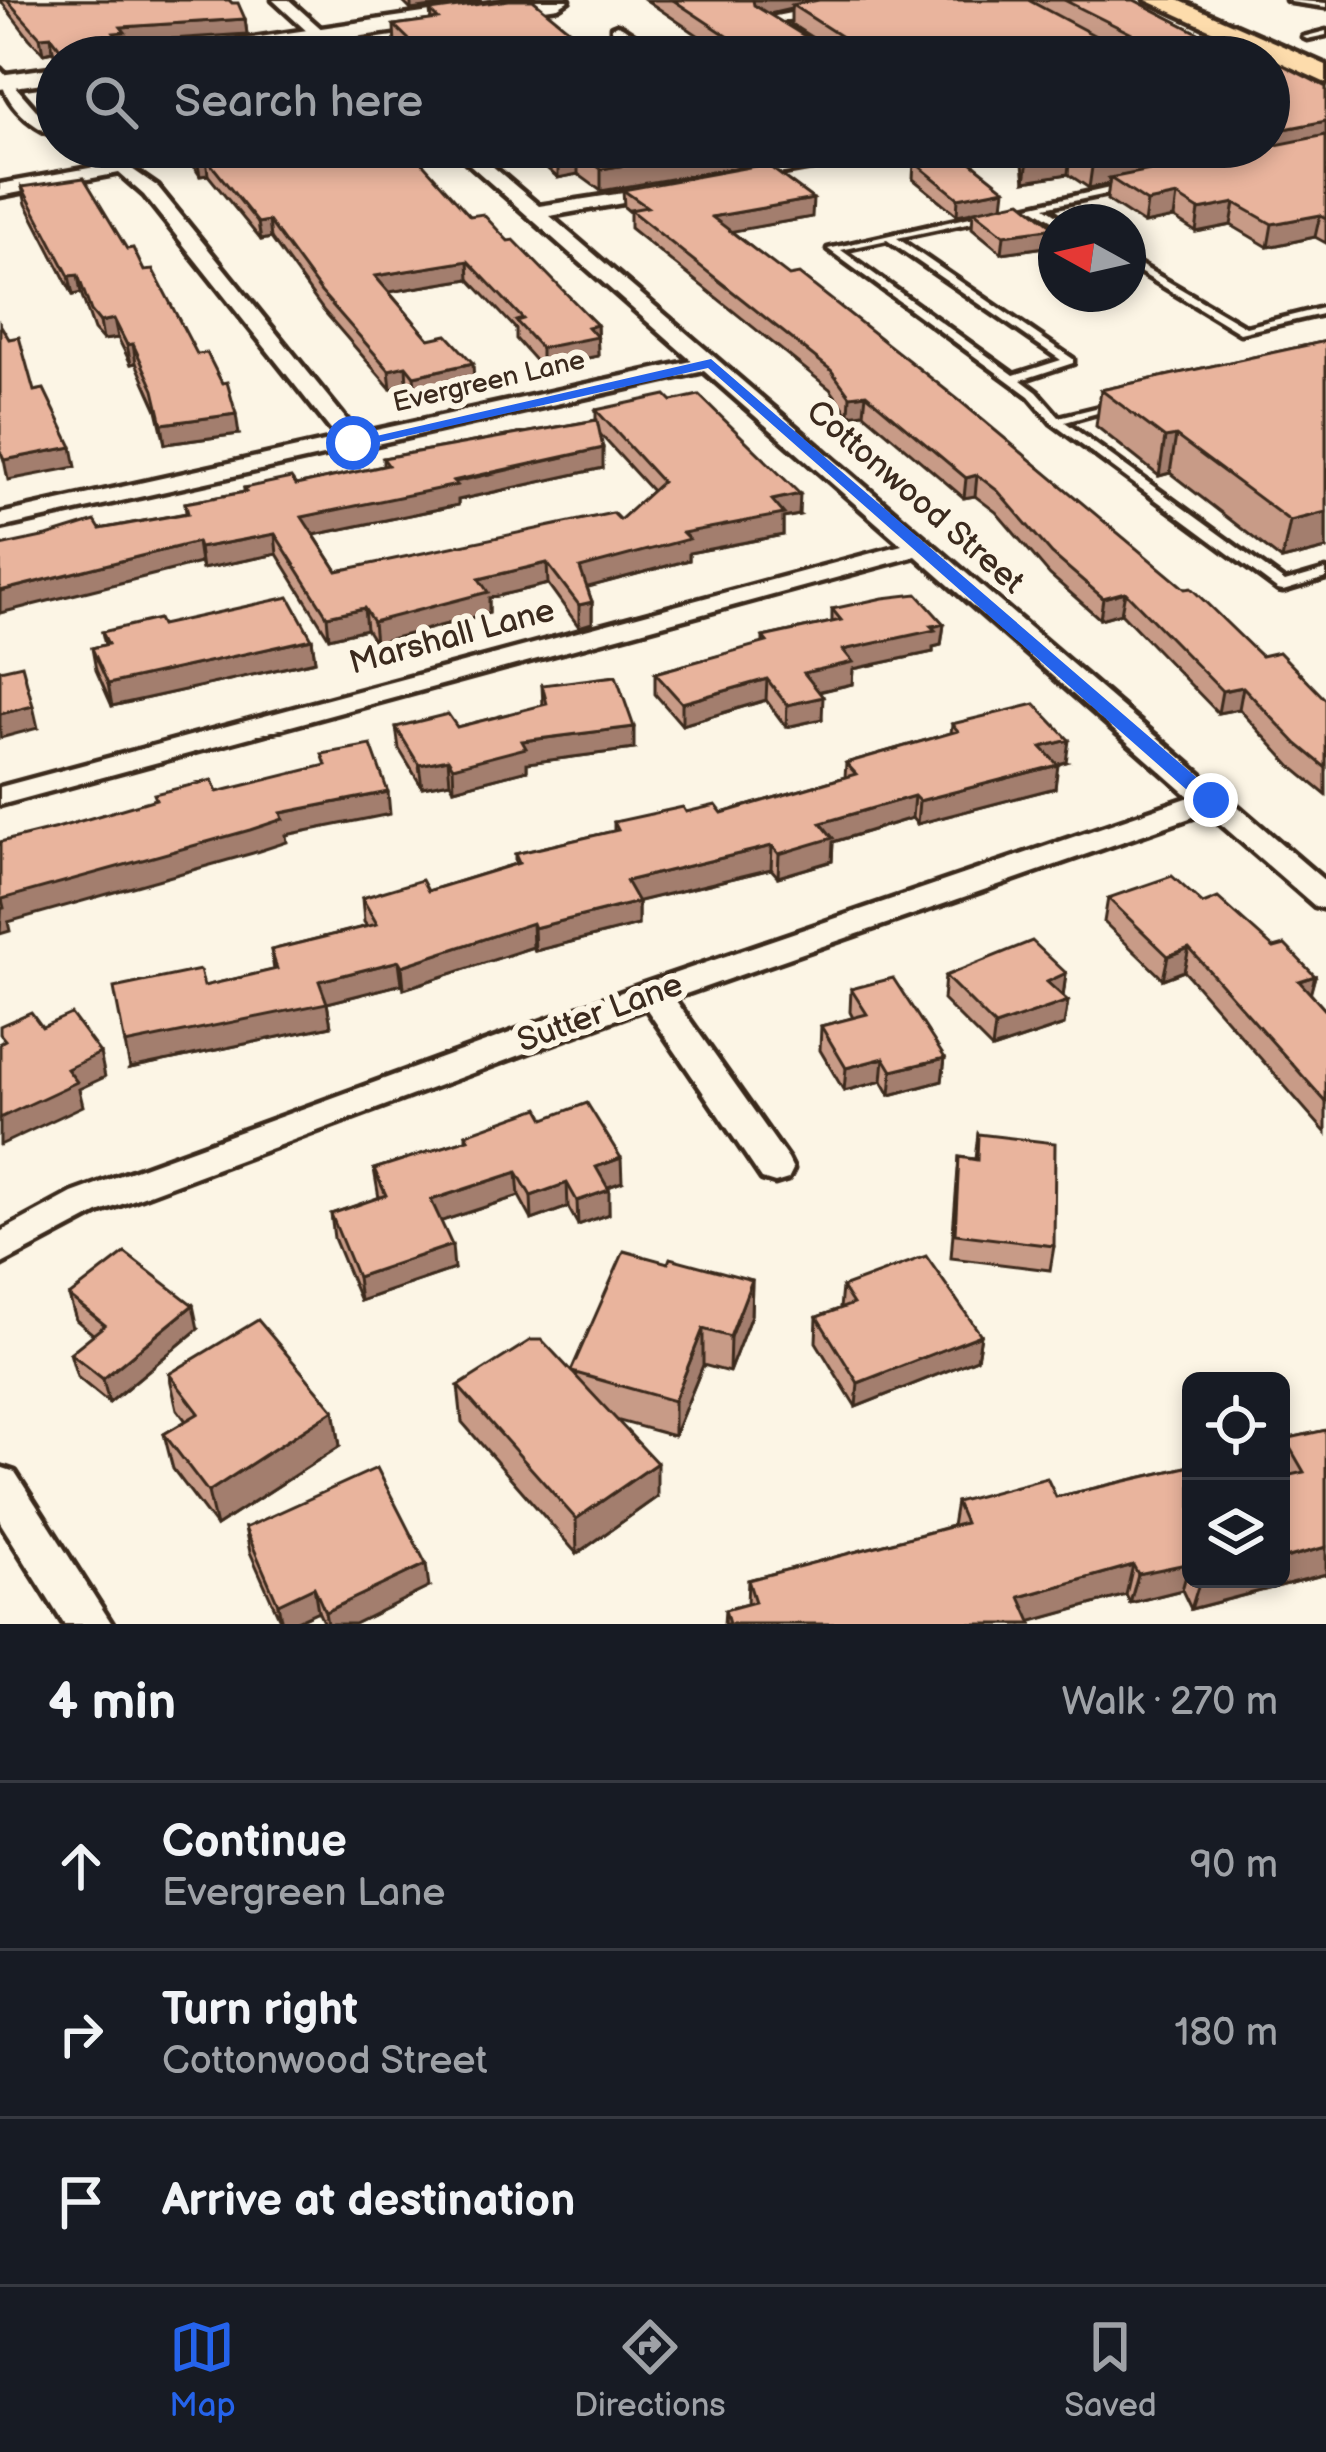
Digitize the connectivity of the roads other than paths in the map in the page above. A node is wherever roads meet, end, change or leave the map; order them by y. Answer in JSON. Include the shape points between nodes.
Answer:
{"nodes":[{"id":1,"x":280,"y":0,"type":"edge"},
{"id":2,"x":558,"y":0,"type":"edge"},
{"id":3,"x":881,"y":0,"type":"edge"},
{"id":4,"x":1158,"y":0,"type":"edge"},
{"id":5,"x":1291,"y":0,"type":"edge"},
{"id":6,"x":1326,"y":5,"type":"edge"},
{"id":7,"x":617,"y":30,"type":"dead end"},
{"id":8,"x":321,"y":35,"type":"junction"},
{"id":9,"x":314,"y":36,"type":"edge"},
{"id":10,"x":626,"y":36,"type":"edge"},
{"id":11,"x":791,"y":36,"type":"edge"},
{"id":12,"x":1238,"y":36,"type":"edge"},
{"id":13,"x":1290,"y":59,"type":"edge"},
{"id":14,"x":1326,"y":75,"type":"edge"},
{"id":15,"x":36,"y":76,"type":"edge"},
{"id":16,"x":2,"y":79,"type":"edge"},
{"id":17,"x":36,"y":118,"type":"edge"},
{"id":18,"x":118,"y":168,"type":"edge"},
{"id":19,"x":124,"y":168,"type":"edge"},
{"id":20,"x":485,"y":168,"type":"edge"},
{"id":21,"x":778,"y":168,"type":"edge"},
{"id":22,"x":701,"y":182,"type":"edge"},
{"id":23,"x":679,"y":187,"type":"edge"},
{"id":24,"x":1126,"y":188,"type":"edge"},
{"id":25,"x":0,"y":190,"type":"edge"},
{"id":26,"x":1037,"y":206,"type":"joint"},
{"id":27,"x":538,"y":212,"type":"junction"},
{"id":28,"x":889,"y":237,"type":"junction"},
{"id":29,"x":1146,"y":272,"type":"edge"},
{"id":30,"x":1326,"y":310,"type":"edge"},
{"id":31,"x":711,"y":363,"type":"junction"},
{"id":32,"x":1012,"y":379,"type":"junction"},
{"id":33,"x":1124,"y":404,"type":"edge"},
{"id":34,"x":1056,"y":422,"type":"junction"},
{"id":35,"x":353,"y":443,"type":"junction"},
{"id":36,"x":0,"y":521,"type":"edge"},
{"id":37,"x":922,"y":547,"type":"junction"},
{"id":38,"x":1326,"y":574,"type":"edge"},
{"id":39,"x":0,"y":796,"type":"edge"},
{"id":40,"x":1211,"y":800,"type":"junction"},
{"id":41,"x":1326,"y":899,"type":"edge"},
{"id":42,"x":653,"y":993,"type":"junction"},
{"id":43,"x":775,"y":1169,"type":"dead end"},
{"id":44,"x":0,"y":1250,"type":"edge"},
{"id":45,"x":0,"y":1485,"type":"edge"},
{"id":46,"x":89,"y":1624,"type":"edge"}],
"edges":[{"from":1,"to":8,"type":"street"},
{"from":2,"to":8,"type":"main road"},
{"from":3,"to":11,"type":"street","via":[[764,20]]},
{"from":4,"to":12,"type":"main road"},
{"from":5,"to":6,"type":"lane"},
{"from":7,"to":10,"type":"street"},
{"from":8,"to":9,"type":"main road"},
{"from":13,"to":14,"type":"main road"},
{"from":15,"to":16,"type":"main road"},
{"from":16,"to":17,"type":"street"},
{"from":18,"to":25,"type":"street"},
{"from":19,"to":35,"type":"street"},
{"from":20,"to":27,"type":"street","name":"Cottonwood Street"},
{"from":21,"to":22,"type":"street"},
{"from":23,"to":27,"type":"street"},
{"from":24,"to":26,"type":"lane"},
{"from":26,"to":28,"type":"lane"},
{"from":27,"to":31,"type":"street","name":"Cottonwood Street"},
{"from":28,"to":32,"type":"lane","via":[[1069,361]]},
{"from":28,"to":32,"type":"lane","via":[[833,249]]},
{"from":29,"to":30,"type":"lane","via":[[1244,331]]},
{"from":31,"to":35,"type":"street","name":"Evergreen Lane"},
{"from":31,"to":37,"type":"street","name":"Cottonwood Street"},
{"from":32,"to":34,"type":"lane"},
{"from":33,"to":34,"type":"lane"},
{"from":34,"to":38,"type":"lane","via":[[1283,587]]},
{"from":35,"to":36,"type":"street","name":"Evergreen Lane"},
{"from":37,"to":39,"type":"street","name":"Marshall Lane"},
{"from":37,"to":40,"type":"street","name":"Cottonwood Street"},
{"from":40,"to":41,"type":"street","name":"Cottonwood Street"},
{"from":40,"to":42,"type":"street","name":"Sutter Lane"},
{"from":42,"to":43,"type":"street"},
{"from":42,"to":44,"type":"street","name":"Sutter Lane","via":[[85,1203]]},
{"from":45,"to":46,"type":"street"}]}
